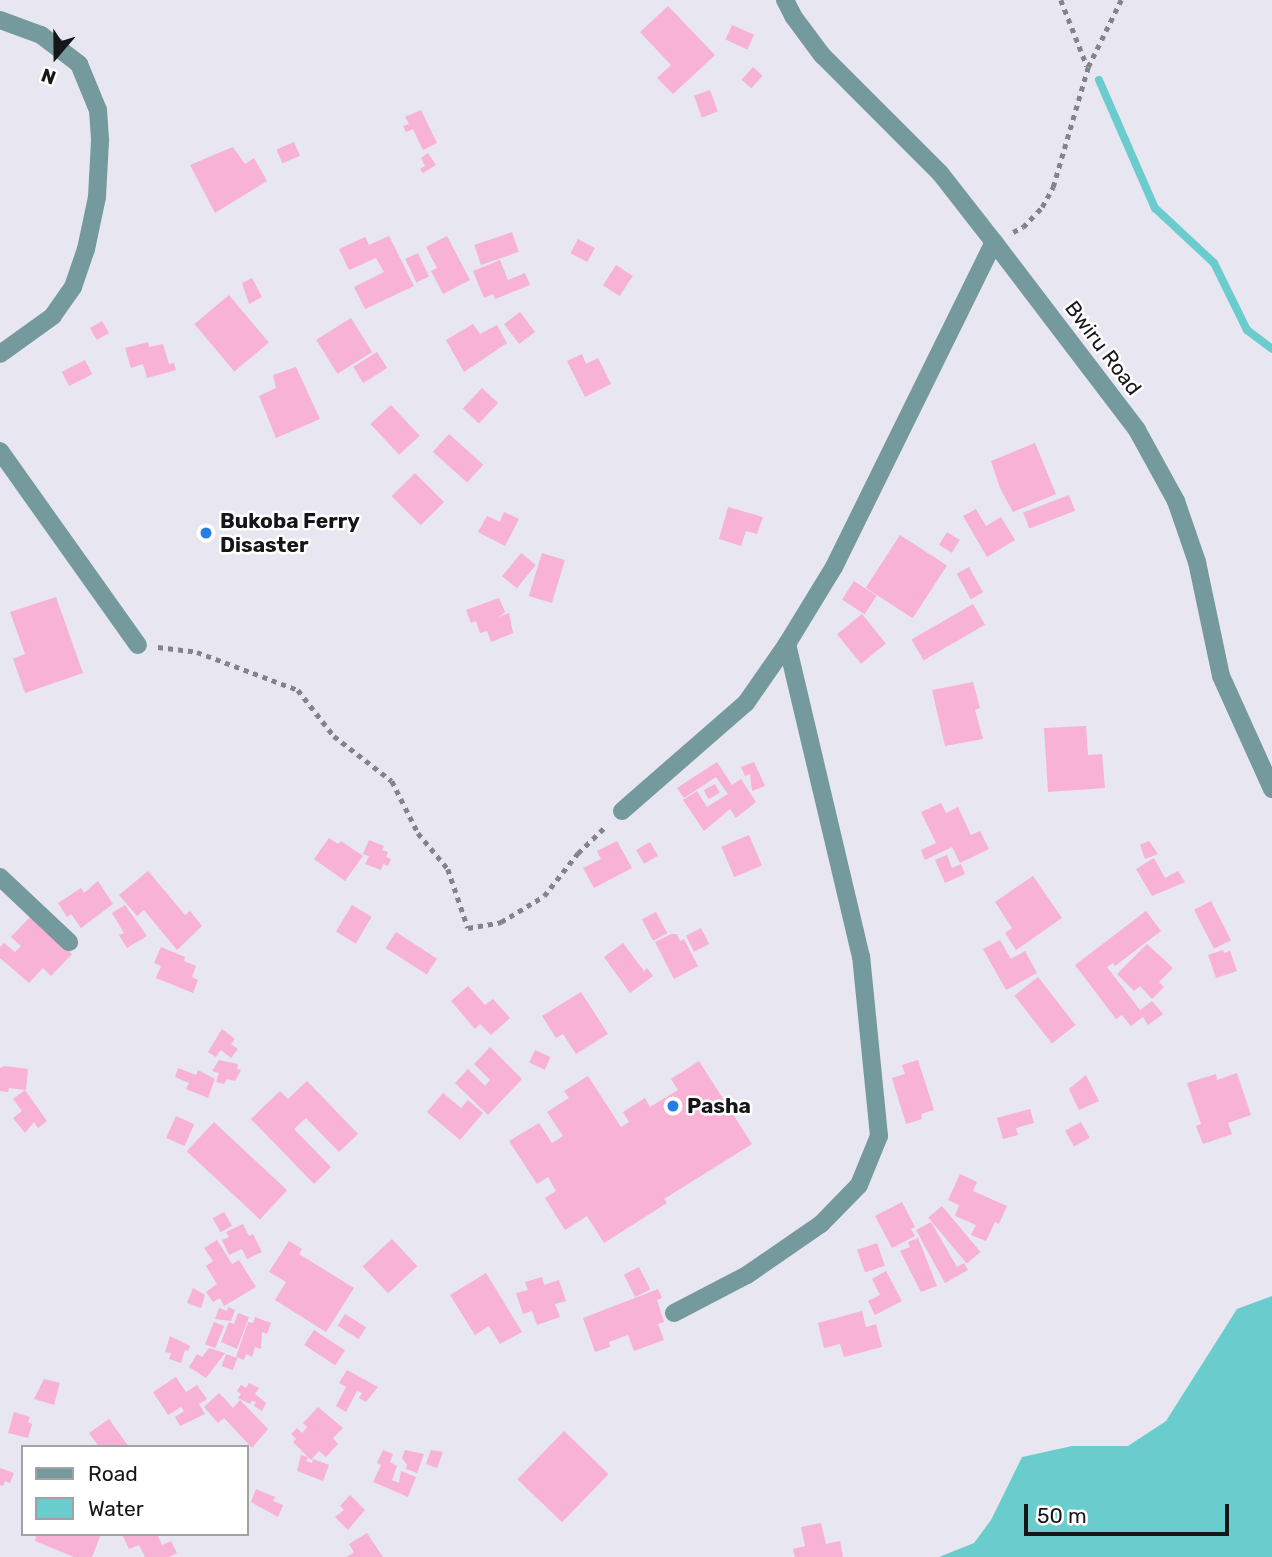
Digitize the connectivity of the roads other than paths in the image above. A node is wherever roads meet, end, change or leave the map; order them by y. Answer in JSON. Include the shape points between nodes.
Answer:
{"nodes":[{"id":1,"x":785,"y":0,"type":"edge"},
{"id":2,"x":0,"y":20,"type":"edge"},
{"id":3,"x":994,"y":242,"type":"junction"},
{"id":4,"x":0,"y":354,"type":"edge"},
{"id":5,"x":0,"y":451,"type":"edge"},
{"id":6,"x":787,"y":644,"type":"junction"},
{"id":7,"x":138,"y":645,"type":"road end"},
{"id":8,"x":1272,"y":789,"type":"edge"},
{"id":9,"x":622,"y":811,"type":"road end"},
{"id":10,"x":0,"y":877,"type":"edge"},
{"id":11,"x":69,"y":942,"type":"dead end"},
{"id":12,"x":674,"y":1313,"type":"dead end"}],
"edges":[{"from":1,"to":3,"type":"street","name":"Bwiru Road","via":[[822,55],[940,173]]},
{"from":2,"to":4,"type":"street","via":[[41,36],[79,64],[98,110],[100,141],[97,197],[73,287],[53,316]]},
{"from":3,"to":6,"type":"street","via":[[834,567]]},
{"from":3,"to":8,"type":"street","name":"Bwiru Road","via":[[1137,430],[1176,501],[1197,562],[1221,676]]},
{"from":5,"to":7,"type":"street"},
{"from":6,"to":9,"type":"street","via":[[746,703]]},
{"from":6,"to":12,"type":"street","via":[[861,957],[879,1136],[859,1185],[821,1224],[747,1275]]},
{"from":10,"to":11,"type":"street"}]}
